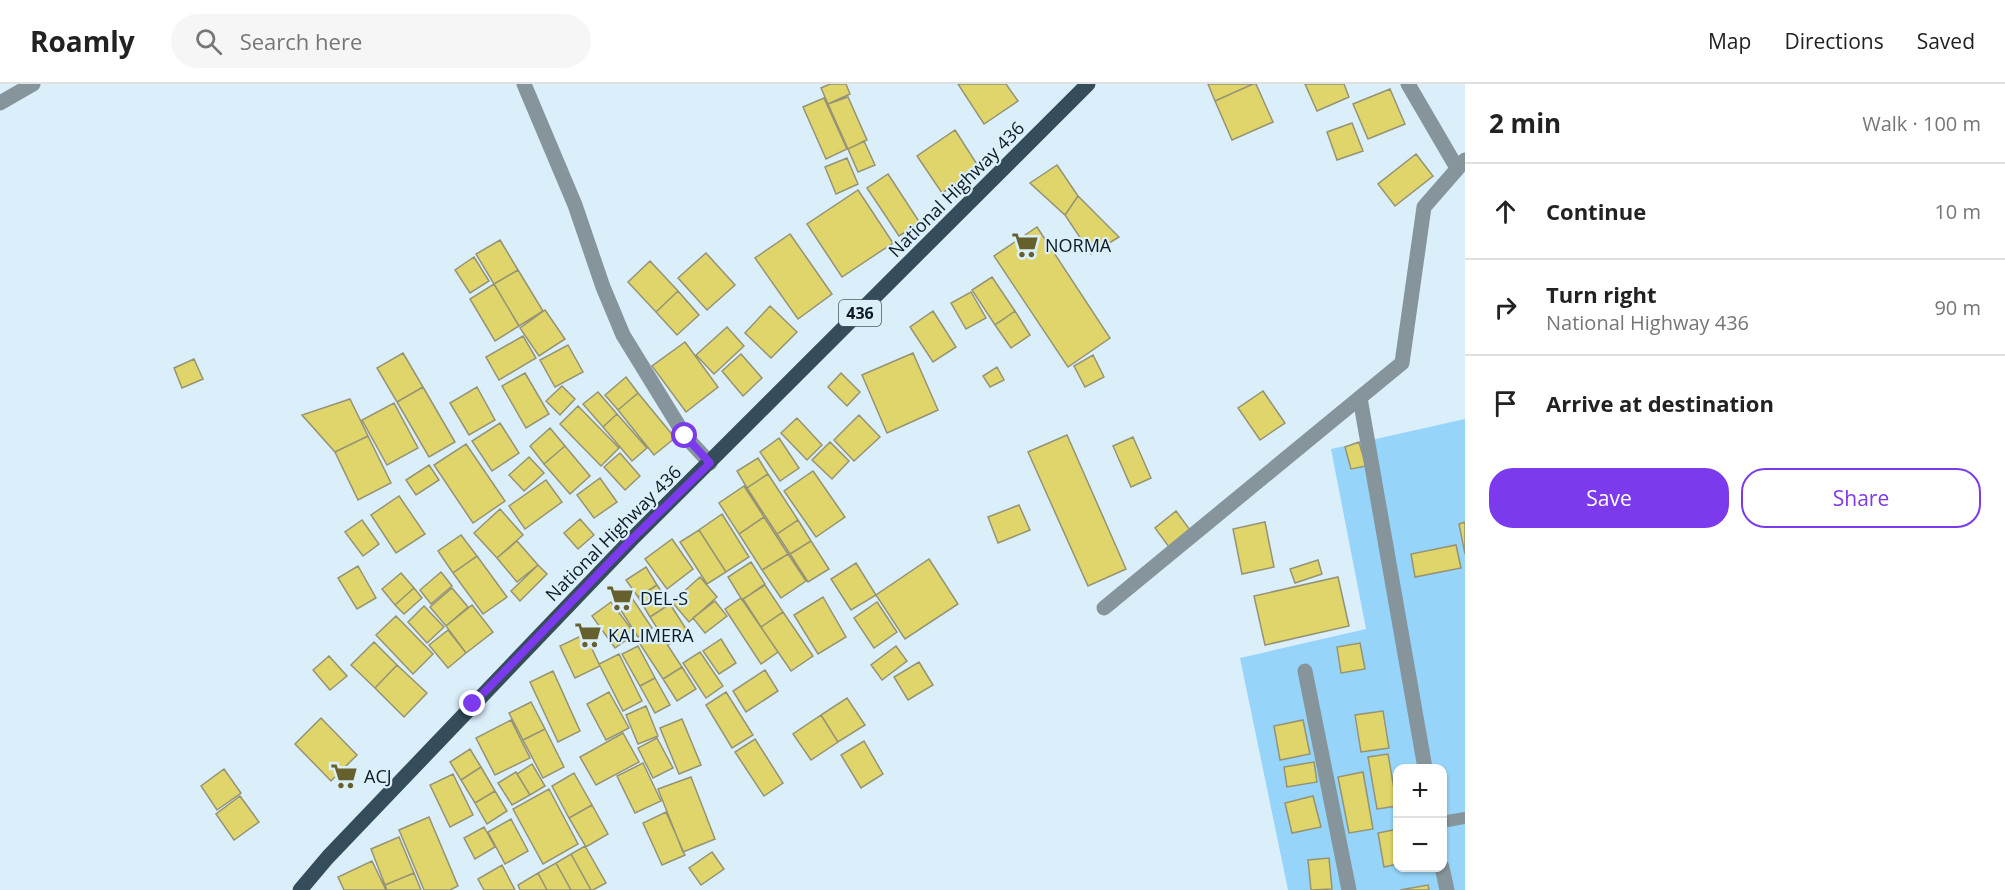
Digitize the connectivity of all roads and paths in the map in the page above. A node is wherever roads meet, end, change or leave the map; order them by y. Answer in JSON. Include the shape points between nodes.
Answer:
{"nodes":[{"id":1,"x":33,"y":84,"type":"edge"},
{"id":2,"x":524,"y":84,"type":"edge"},
{"id":3,"x":1088,"y":84,"type":"edge"},
{"id":4,"x":1408,"y":84,"type":"edge"},
{"id":5,"x":0,"y":103,"type":"edge"},
{"id":6,"x":1461,"y":164,"type":"edge"},
{"id":7,"x":1360,"y":398,"type":"junction"},
{"id":8,"x":710,"y":463,"type":"junction"},
{"id":9,"x":1104,"y":608,"type":"dead end"},
{"id":10,"x":1305,"y":671,"type":"dead end"},
{"id":11,"x":1424,"y":764,"type":"edge"},
{"id":12,"x":1465,"y":818,"type":"edge"},
{"id":13,"x":1447,"y":821,"type":"edge"},
{"id":14,"x":1444,"y":872,"type":"edge"},
{"id":15,"x":300,"y":890,"type":"edge"},
{"id":16,"x":1349,"y":890,"type":"edge"},
{"id":17,"x":1447,"y":890,"type":"edge"}],
"edges":[{"from":1,"to":5,"type":"street"},
{"from":2,"to":8,"type":"street","via":[[575,205],[623,335],[685,436]]},
{"from":3,"to":8,"type":"main road","name":"National Highway 436","number":"436"},
{"from":4,"to":6,"type":"street"},
{"from":6,"to":7,"type":"street","via":[[1424,207],[1402,363]]},
{"from":7,"to":9,"type":"street"},
{"from":7,"to":11,"type":"street"},
{"from":8,"to":15,"type":"main road","name":"National Highway 436","number":"436","via":[[498,678]]},
{"from":10,"to":16,"type":"street"},
{"from":12,"to":13,"type":"lane"},
{"from":14,"to":17,"type":"street"}]}
